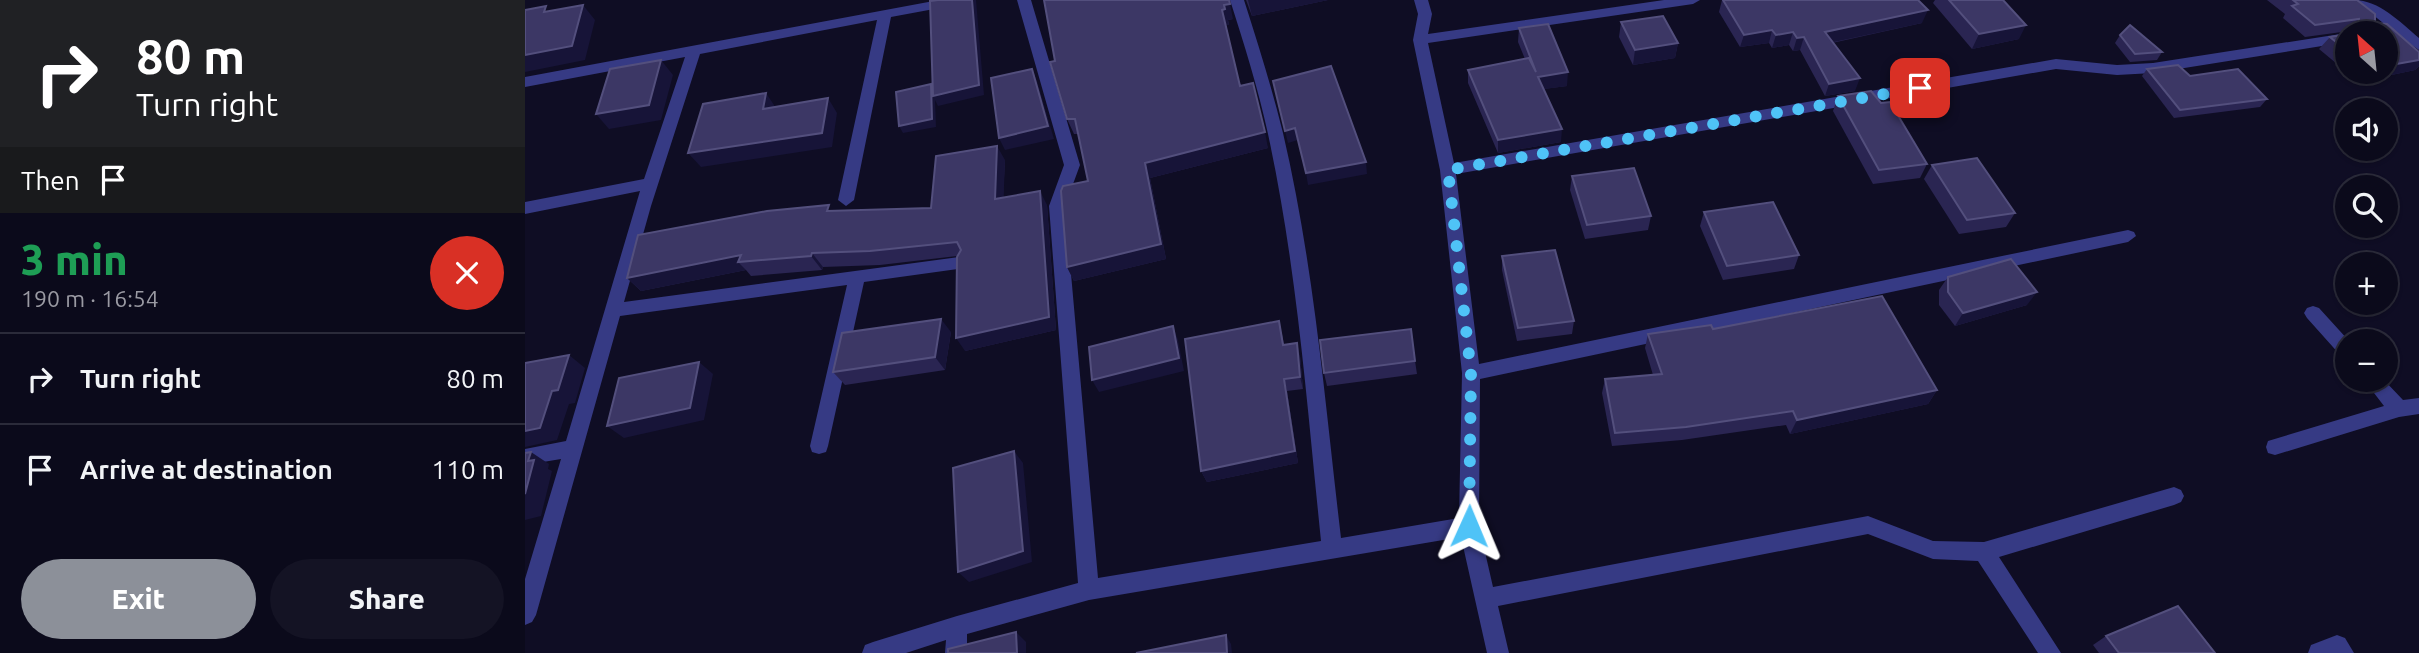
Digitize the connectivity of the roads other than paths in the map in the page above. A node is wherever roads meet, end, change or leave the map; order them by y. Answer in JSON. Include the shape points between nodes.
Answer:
{"nodes":[{"id":1,"x":961,"y":0,"type":"edge"},
{"id":2,"x":1024,"y":0,"type":"edge"},
{"id":3,"x":1237,"y":0,"type":"edge"},
{"id":4,"x":1421,"y":0,"type":"edge"},
{"id":5,"x":1693,"y":0,"type":"edge"},
{"id":6,"x":2361,"y":0,"type":"edge"},
{"id":7,"x":885,"y":15,"type":"junction"},
{"id":8,"x":2399,"y":29,"type":"joint"},
{"id":9,"x":2335,"y":39,"type":"edge"},
{"id":10,"x":1420,"y":40,"type":"junction"},
{"id":11,"x":2419,"y":45,"type":"edge"},
{"id":12,"x":694,"y":50,"type":"junction"},
{"id":13,"x":525,"y":82,"type":"edge"},
{"id":14,"x":1448,"y":170,"type":"junction"},
{"id":15,"x":651,"y":183,"type":"junction"},
{"id":16,"x":846,"y":200,"type":"dead end"},
{"id":17,"x":525,"y":208,"type":"edge"},
{"id":18,"x":2128,"y":236,"type":"dead end"},
{"id":19,"x":959,"y":263,"type":"edge"},
{"id":20,"x":857,"y":277,"type":"junction"},
{"id":21,"x":613,"y":310,"type":"junction"},
{"id":22,"x":2313,"y":313,"type":"dead end"},
{"id":23,"x":2335,"y":338,"type":"edge"},
{"id":24,"x":1471,"y":373,"type":"junction"},
{"id":25,"x":2384,"y":392,"type":"edge"},
{"id":26,"x":2419,"y":406,"type":"edge"},
{"id":27,"x":2399,"y":409,"type":"junction"},
{"id":28,"x":819,"y":446,"type":"dead end"},
{"id":29,"x":2274,"y":447,"type":"dead end"},
{"id":30,"x":573,"y":448,"type":"junction"},
{"id":31,"x":525,"y":457,"type":"edge"},
{"id":32,"x":2174,"y":496,"type":"dead end"},
{"id":33,"x":1469,"y":526,"type":"junction"},
{"id":34,"x":1332,"y":548,"type":"junction"},
{"id":35,"x":1984,"y":552,"type":"junction"},
{"id":36,"x":1089,"y":590,"type":"junction"},
{"id":37,"x":1486,"y":598,"type":"junction"},
{"id":38,"x":525,"y":615,"type":"edge"},
{"id":39,"x":957,"y":625,"type":"junction"},
{"id":40,"x":873,"y":653,"type":"edge"},
{"id":41,"x":957,"y":653,"type":"edge"},
{"id":42,"x":1498,"y":653,"type":"edge"},
{"id":43,"x":2050,"y":653,"type":"edge"},
{"id":44,"x":2319,"y":653,"type":"edge"},
{"id":45,"x":2343,"y":653,"type":"edge"}],
"edges":[{"from":1,"to":7,"type":"street"},
{"from":2,"to":36,"type":"street","via":[[1072,165],[1057,206]]},
{"from":3,"to":34,"type":"street","via":[[1253,45],[1293,223]]},
{"from":4,"to":10,"type":"street","via":[[1425,13]]},
{"from":5,"to":10,"type":"street"},
{"from":6,"to":8,"type":"street"},
{"from":7,"to":12,"type":"street"},
{"from":7,"to":16,"type":"street"},
{"from":8,"to":11,"type":"street"},
{"from":9,"to":14,"type":"street","via":[[2153,68],[2056,64]]},
{"from":10,"to":14,"type":"street"},
{"from":12,"to":13,"type":"street"},
{"from":12,"to":15,"type":"street"},
{"from":14,"to":24,"type":"street"},
{"from":15,"to":17,"type":"street"},
{"from":15,"to":21,"type":"street"},
{"from":18,"to":24,"type":"street"},
{"from":19,"to":20,"type":"street"},
{"from":20,"to":21,"type":"street"},
{"from":20,"to":28,"type":"street"},
{"from":21,"to":30,"type":"street"},
{"from":22,"to":23,"type":"street"},
{"from":24,"to":33,"type":"street"},
{"from":25,"to":27,"type":"street"},
{"from":26,"to":27,"type":"street"},
{"from":27,"to":29,"type":"street"},
{"from":30,"to":31,"type":"street"},
{"from":30,"to":38,"type":"street"},
{"from":32,"to":35,"type":"street"},
{"from":33,"to":34,"type":"street"},
{"from":33,"to":37,"type":"street"},
{"from":34,"to":36,"type":"street"},
{"from":35,"to":37,"type":"street","via":[[1933,550],[1868,525]]},
{"from":35,"to":43,"type":"street"},
{"from":36,"to":39,"type":"street"},
{"from":37,"to":42,"type":"street"},
{"from":39,"to":40,"type":"street"},
{"from":39,"to":41,"type":"street"},
{"from":44,"to":45,"type":"street","via":[[2337,646]]}]}
